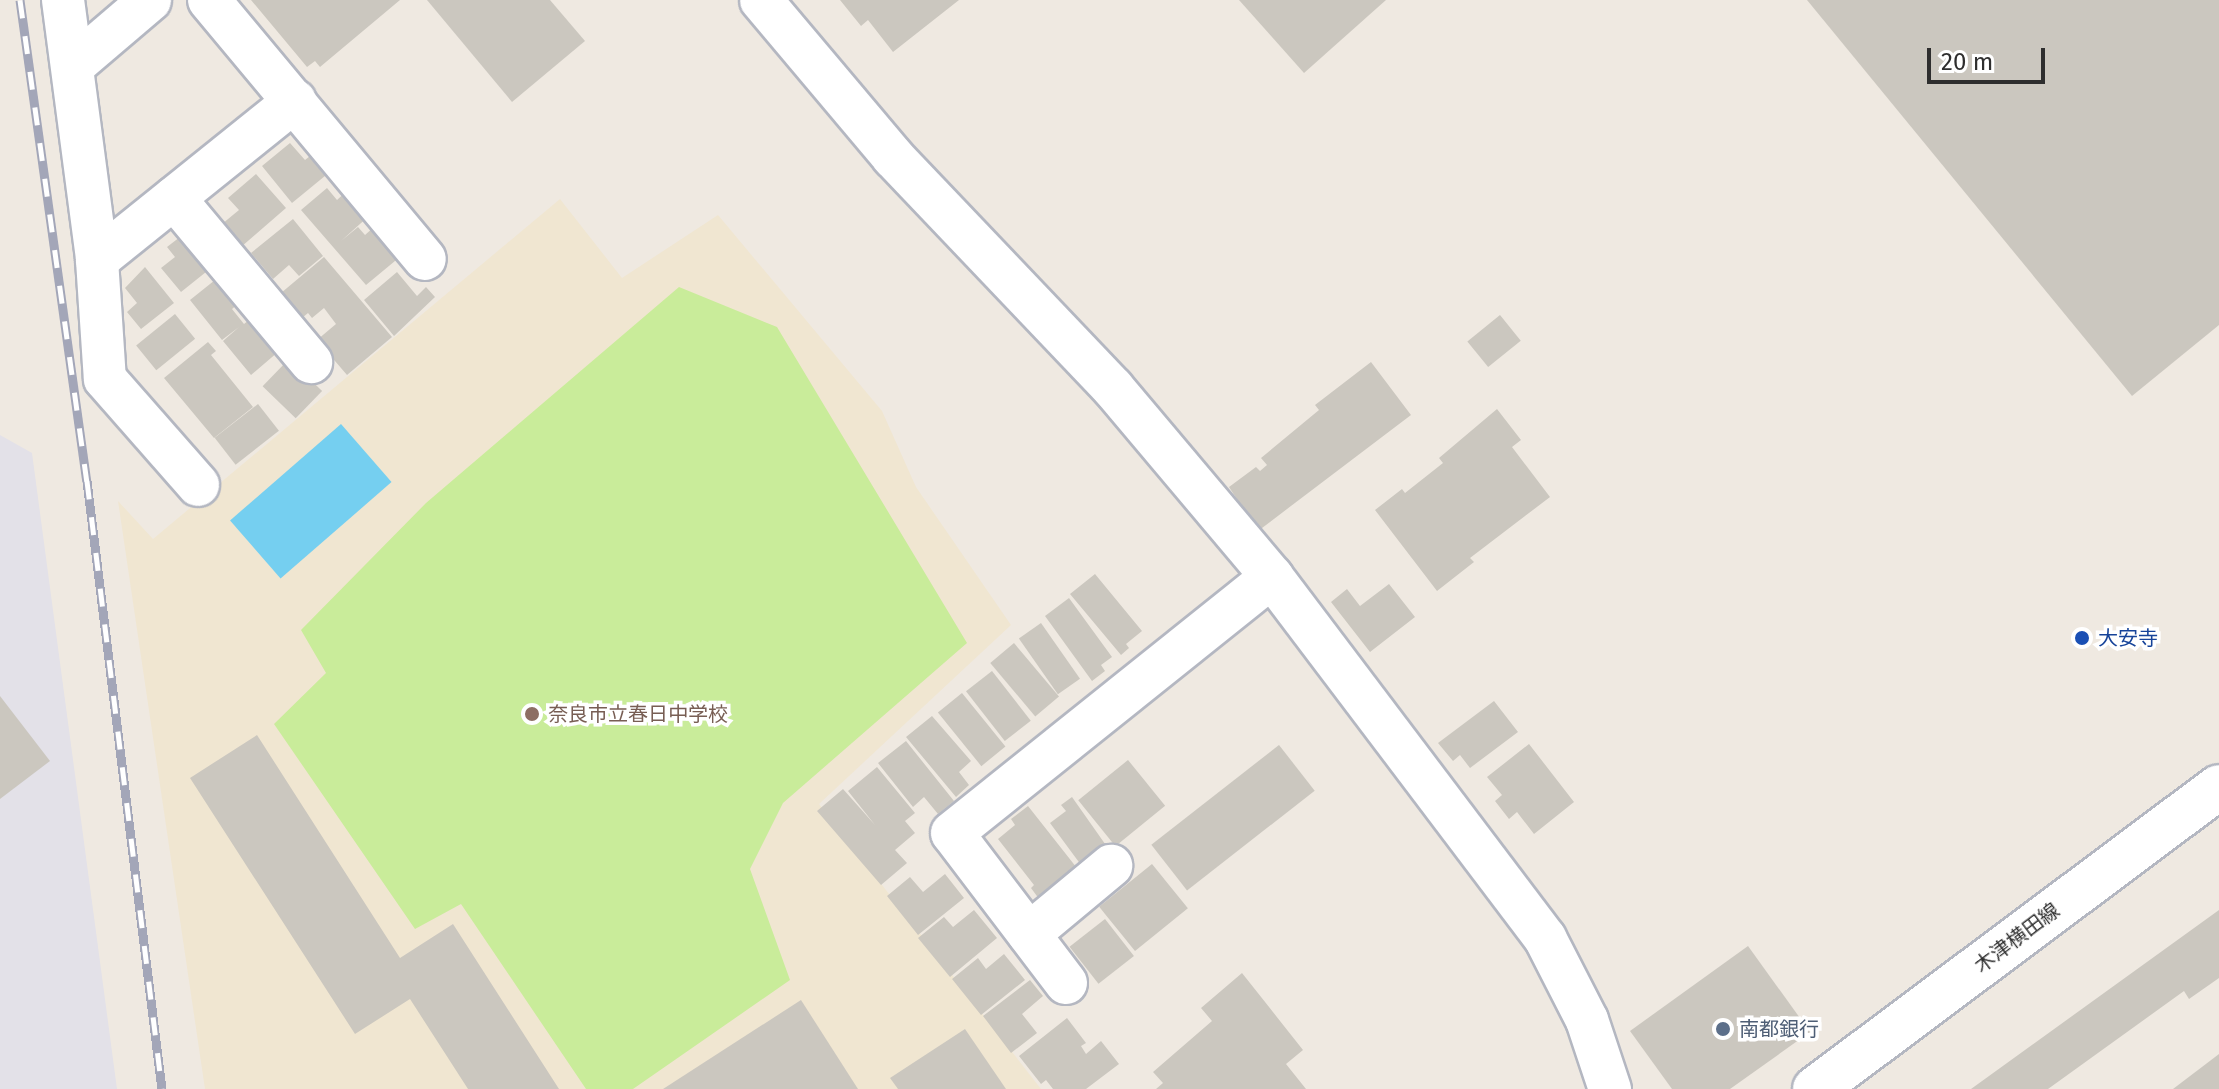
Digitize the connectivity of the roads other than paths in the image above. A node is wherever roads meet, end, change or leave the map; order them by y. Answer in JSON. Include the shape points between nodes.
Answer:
{"nodes":[{"id":1,"x":63,"y":0,"type":"edge"},
{"id":2,"x":150,"y":0,"type":"edge"},
{"id":3,"x":209,"y":0,"type":"edge"},
{"id":4,"x":761,"y":0,"type":"edge"},
{"id":5,"x":74,"y":65,"type":"junction"},
{"id":6,"x":295,"y":101,"type":"junction"},
{"id":7,"x":174,"y":198,"type":"junction"},
{"id":8,"x":425,"y":259,"type":"dead end"},
{"id":9,"x":97,"y":260,"type":"junction"},
{"id":10,"x":311,"y":362,"type":"dead end"},
{"id":11,"x":198,"y":485,"type":"dead end"},
{"id":12,"x":1272,"y":577,"type":"junction"},
{"id":13,"x":2219,"y":787,"type":"edge"},
{"id":14,"x":1111,"y":866,"type":"dead end"},
{"id":15,"x":1029,"y":934,"type":"junction"},
{"id":16,"x":1066,"y":983,"type":"dead end"},
{"id":17,"x":1610,"y":1089,"type":"edge"},
{"id":18,"x":1815,"y":1089,"type":"edge"}],
"edges":[{"from":1,"to":5,"type":"street"},
{"from":2,"to":5,"type":"street"},
{"from":3,"to":6,"type":"street"},
{"from":4,"to":12,"type":"street","via":[[893,157],[1113,388]]},
{"from":5,"to":9,"type":"street"},
{"from":6,"to":7,"type":"street"},
{"from":6,"to":8,"type":"street"},
{"from":7,"to":9,"type":"street"},
{"from":7,"to":10,"type":"street"},
{"from":9,"to":11,"type":"street","via":[[105,379]]},
{"from":12,"to":15,"type":"street","via":[[952,833]]},
{"from":12,"to":17,"type":"street","via":[[1545,938],[1587,1020]]},
{"from":13,"to":18,"type":"main road","name":"木津横田線"},
{"from":14,"to":15,"type":"street"},
{"from":15,"to":16,"type":"street"}]}
